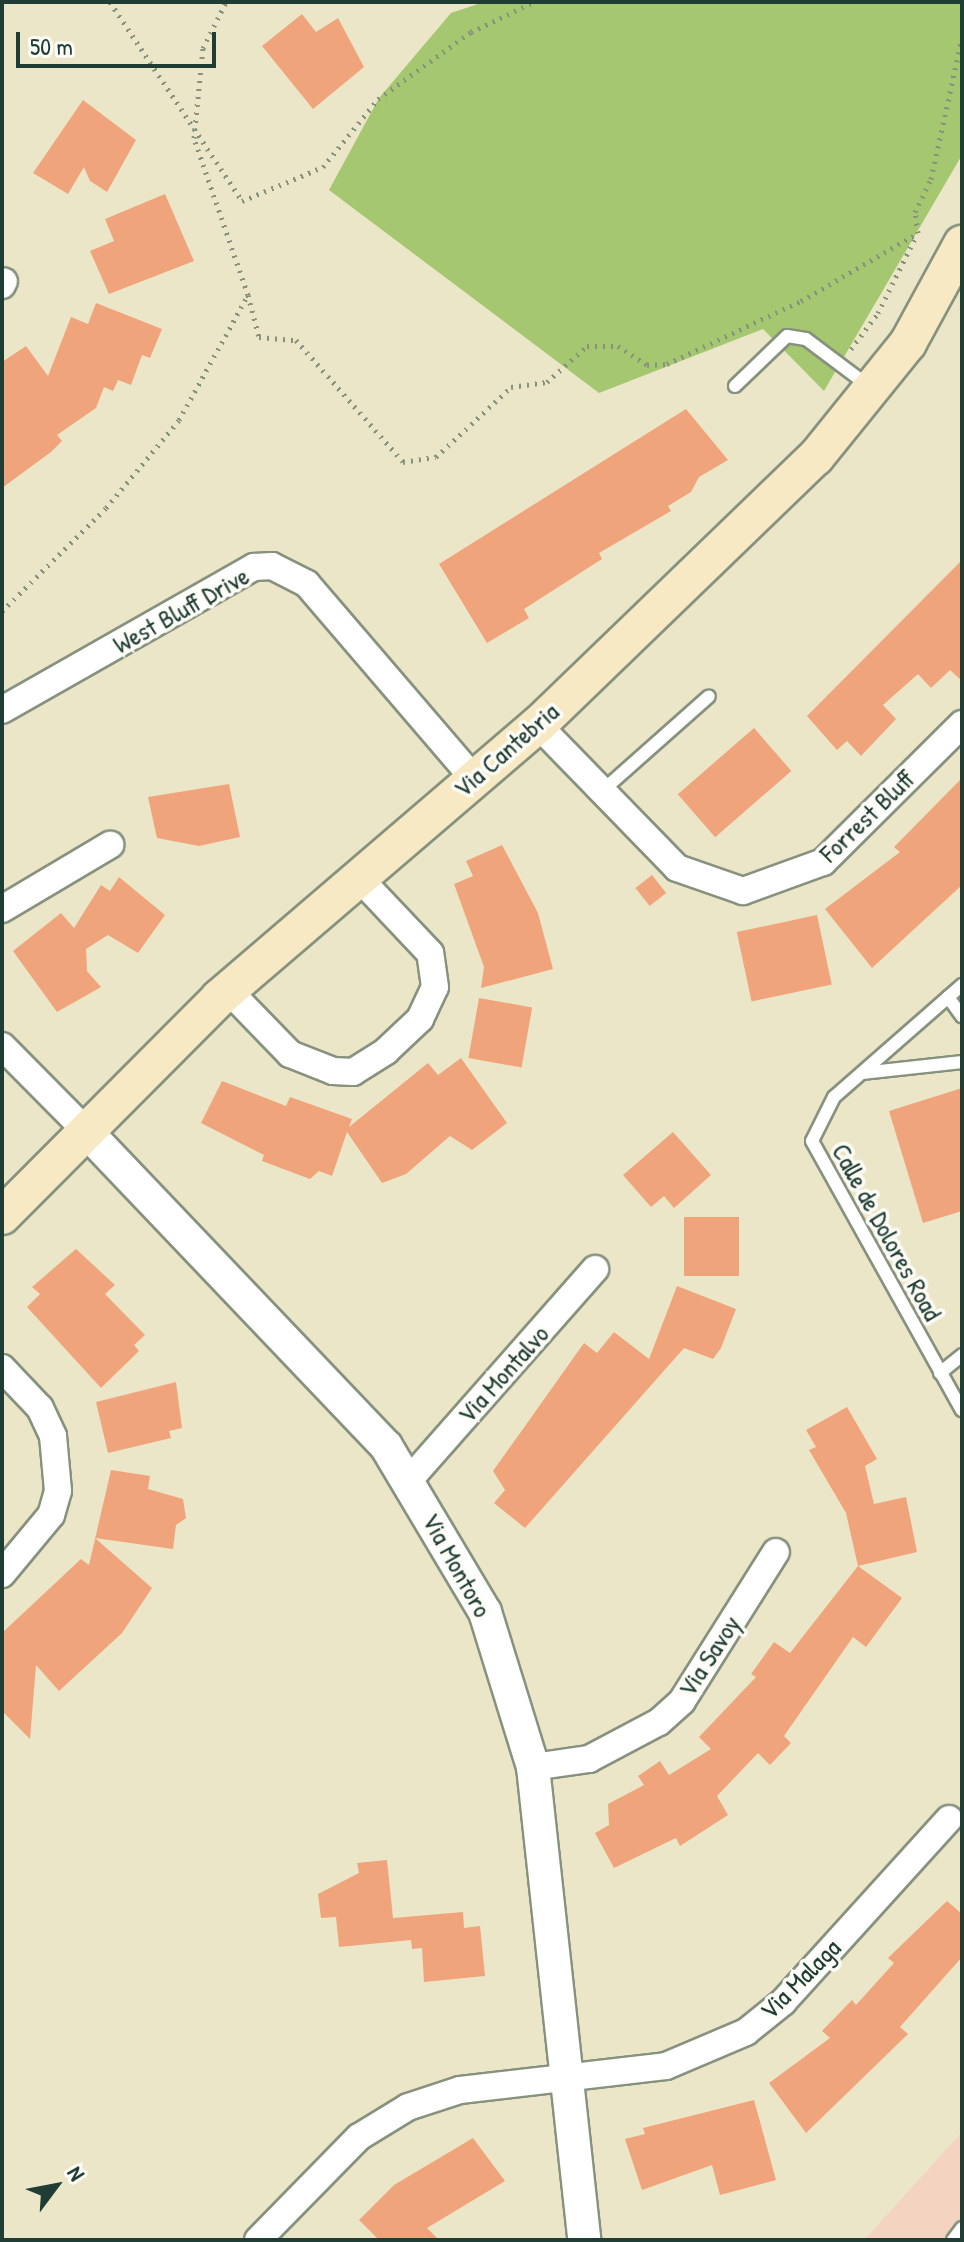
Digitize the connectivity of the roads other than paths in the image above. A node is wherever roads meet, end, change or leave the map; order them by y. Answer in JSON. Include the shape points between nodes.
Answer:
{"nodes":[{"id":1,"x":962,"y":244,"type":"edge"},
{"id":2,"x":735,"y":386,"type":"dead end"},
{"id":3,"x":873,"y":388,"type":"junction"},
{"id":4,"x":709,"y":696,"type":"dead end"},
{"id":5,"x":2,"y":710,"type":"edge"},
{"id":6,"x":962,"y":724,"type":"edge"},
{"id":7,"x":538,"y":725,"type":"junction"},
{"id":8,"x":474,"y":779,"type":"junction"},
{"id":9,"x":598,"y":794,"type":"junction"},
{"id":10,"x":110,"y":845,"type":"dead end"},
{"id":11,"x":359,"y":878,"type":"junction"},
{"id":12,"x":2,"y":909,"type":"edge"},
{"id":13,"x":962,"y":985,"type":"edge"},
{"id":14,"x":228,"y":990,"type":"junction"},
{"id":15,"x":948,"y":997,"type":"junction"},
{"id":16,"x":962,"y":1016,"type":"edge"},
{"id":17,"x":2,"y":1046,"type":"edge"},
{"id":18,"x":962,"y":1062,"type":"edge"},
{"id":19,"x":861,"y":1073,"type":"junction"},
{"id":20,"x":84,"y":1129,"type":"junction"},
{"id":21,"x":2,"y":1216,"type":"edge"},
{"id":22,"x":595,"y":1269,"type":"dead end"},
{"id":23,"x":962,"y":1355,"type":"edge"},
{"id":24,"x":2,"y":1368,"type":"edge"},
{"id":25,"x":940,"y":1373,"type":"junction"},
{"id":26,"x":962,"y":1410,"type":"edge"},
{"id":27,"x":410,"y":1479,"type":"junction"},
{"id":28,"x":776,"y":1552,"type":"dead end"},
{"id":29,"x":2,"y":1574,"type":"edge"},
{"id":30,"x":533,"y":1767,"type":"junction"},
{"id":31,"x":949,"y":1819,"type":"dead end"},
{"id":32,"x":563,"y":2079,"type":"junction"},
{"id":33,"x":962,"y":2228,"type":"edge"},
{"id":34,"x":258,"y":2240,"type":"edge"},
{"id":35,"x":584,"y":2240,"type":"edge"},
{"id":36,"x":953,"y":2240,"type":"edge"}],
"edges":[{"from":1,"to":3,"type":"main road","name":"Via Cantebria","via":[[908,343]]},
{"from":2,"to":3,"type":"lane","via":[[787,336],[806,339]]},
{"from":3,"to":7,"type":"main road","name":"Via Cantebria","via":[[816,457]]},
{"from":4,"to":9,"type":"lane"},
{"from":5,"to":8,"type":"street","name":"West Bluff Drive","via":[[254,567],[272,566],[307,584]]},
{"from":6,"to":9,"type":"street","name":"Forrest Bluff","via":[[823,862],[774,886],[743,891],[696,881]]},
{"from":7,"to":8,"type":"main road","name":"Via Cantebria"},
{"from":7,"to":9,"type":"street","name":"Forrest Bluff"},
{"from":8,"to":11,"type":"main road","name":"Via Cantebria"},
{"from":10,"to":12,"type":"street"},
{"from":11,"to":14,"type":"main road","name":"Via Cantebria"},
{"from":11,"to":14,"type":"street","via":[[430,953],[435,987],[420,1019],[386,1051],[353,1072],[333,1071],[290,1054]]},
{"from":13,"to":15,"type":"lane","name":"Calle de Dolores Road"},
{"from":14,"to":20,"type":"main road","name":"Via Cantebria"},
{"from":15,"to":16,"type":"lane"},
{"from":15,"to":19,"type":"lane","name":"Calle de Dolores Road"},
{"from":17,"to":20,"type":"street","name":"Via Montoro"},
{"from":18,"to":19,"type":"lane"},
{"from":19,"to":25,"type":"lane","name":"Calle de Dolores Road","via":[[834,1097],[812,1141]]},
{"from":20,"to":21,"type":"main road","name":"Via Cantebria"},
{"from":20,"to":27,"type":"street","name":"Via Montoro"},
{"from":22,"to":27,"type":"street","name":"Via Montalvo"},
{"from":23,"to":25,"type":"lane"},
{"from":24,"to":29,"type":"street","via":[[40,1408],[53,1436],[58,1491],[51,1515]]},
{"from":25,"to":26,"type":"lane","name":"Calle de Dolores Road"},
{"from":27,"to":30,"type":"street","name":"Via Montoro","via":[[485,1612]]},
{"from":28,"to":30,"type":"street","name":"Via Savoy","via":[[682,1701],[659,1722],[589,1759]]},
{"from":30,"to":32,"type":"street","name":"Via Montoro"},
{"from":31,"to":32,"type":"street","name":"Via Malaga","via":[[783,2002],[746,2032],[666,2066]]},
{"from":32,"to":34,"type":"street","name":"Via Malaga","via":[[460,2090],[382,2120]]},
{"from":32,"to":35,"type":"street","name":"Via Montoro"},
{"from":33,"to":36,"type":"lane"}]}
